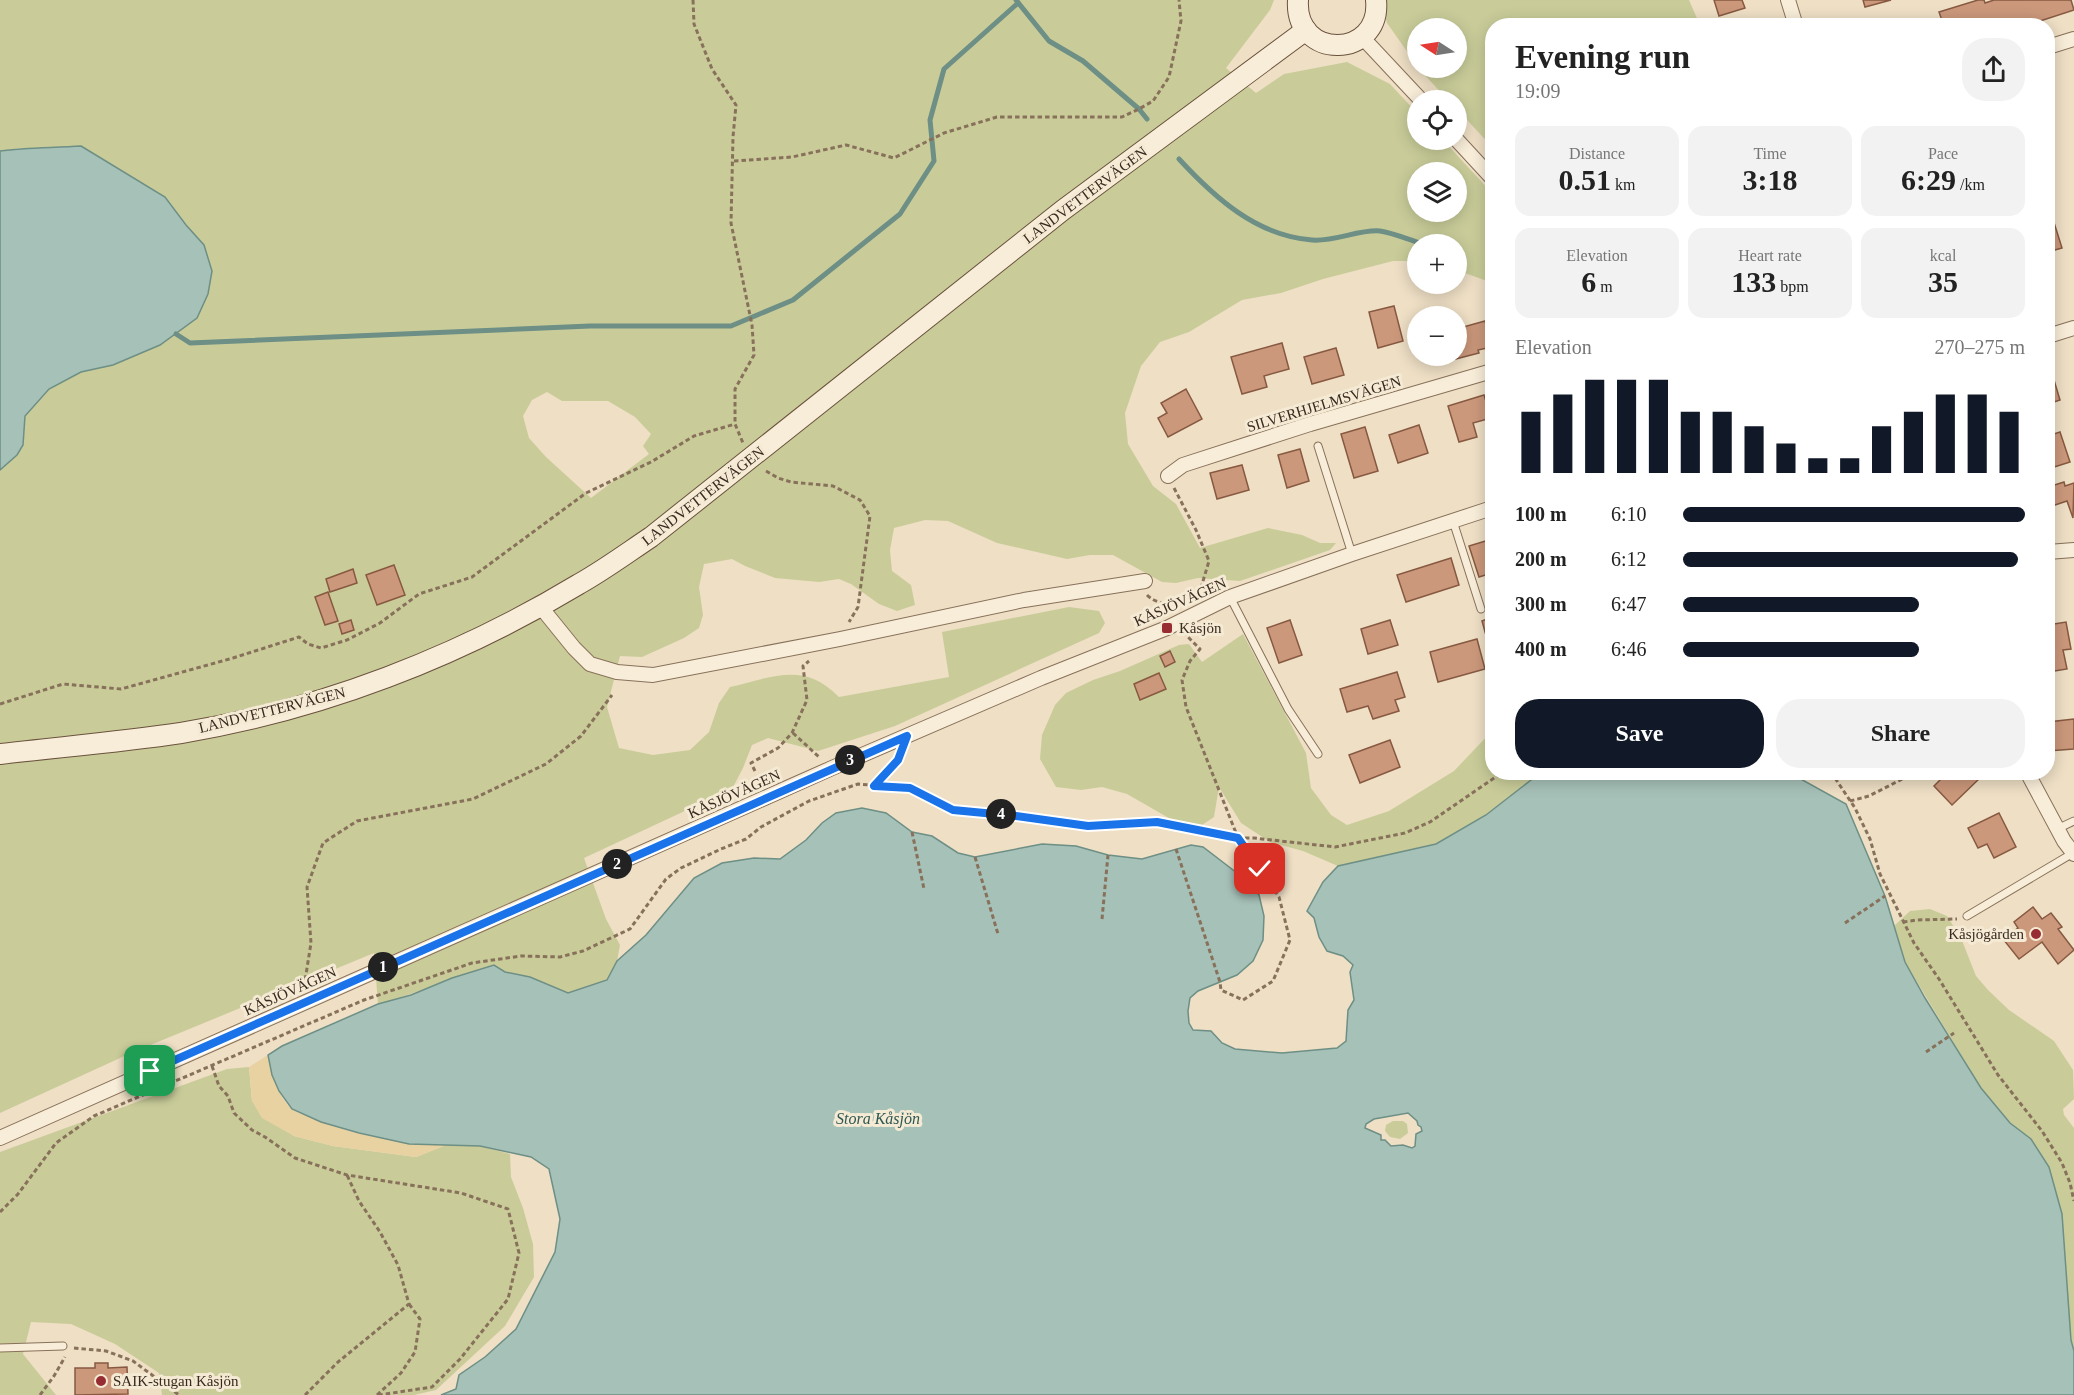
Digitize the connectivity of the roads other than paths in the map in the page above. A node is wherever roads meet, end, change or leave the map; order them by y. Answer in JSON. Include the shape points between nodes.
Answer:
{"nodes":[{"id":1,"x":1298,"y":0,"type":"edge"},
{"id":2,"x":1376,"y":0,"type":"edge"},
{"id":3,"x":1788,"y":0,"type":"edge"},
{"id":4,"x":1794,"y":18,"type":"edge"},
{"id":5,"x":1306,"y":30,"type":"junction"},
{"id":6,"x":1362,"y":37,"type":"junction"},
{"id":7,"x":2074,"y":39,"type":"edge"},
{"id":8,"x":2055,"y":45,"type":"edge"},
{"id":9,"x":1412,"y":90,"type":"edge"},
{"id":10,"x":1466,"y":150,"type":"edge"},
{"id":11,"x":1485,"y":170,"type":"edge"},
{"id":12,"x":2074,"y":328,"type":"edge"},
{"id":13,"x":2055,"y":334,"type":"edge"},
{"id":14,"x":1485,"y":373,"type":"edge"},
{"id":15,"x":1318,"y":447,"type":"dead end"},
{"id":16,"x":1168,"y":476,"type":"road end"},
{"id":17,"x":1485,"y":510,"type":"edge"},
{"id":18,"x":1453,"y":521,"type":"junction"},
{"id":19,"x":2074,"y":550,"type":"edge"},
{"id":20,"x":2055,"y":551,"type":"edge"},
{"id":21,"x":1352,"y":554,"type":"junction"},
{"id":22,"x":1146,"y":581,"type":"road end"},
{"id":23,"x":1230,"y":597,"type":"junction"},
{"id":24,"x":540,"y":606,"type":"junction"},
{"id":25,"x":1481,"y":609,"type":"dead end"},
{"id":26,"x":0,"y":754,"type":"edge"},
{"id":27,"x":1317,"y":754,"type":"dead end"},
{"id":28,"x":2030,"y":780,"type":"edge"},
{"id":29,"x":2074,"y":821,"type":"edge"},
{"id":30,"x":2057,"y":829,"type":"junction"},
{"id":31,"x":2074,"y":854,"type":"edge"},
{"id":32,"x":1967,"y":916,"type":"road end"},
{"id":33,"x":0,"y":1138,"type":"edge"},
{"id":34,"x":67,"y":1347,"type":"road end"},
{"id":35,"x":0,"y":1348,"type":"edge"}],
"edges":[{"from":1,"to":5,"type":"street"},
{"from":2,"to":6,"type":"street","via":[[1374,21]]},
{"from":3,"to":4,"type":"street"},
{"from":5,"to":6,"type":"street","via":[[1320,42],[1333,45],[1346,45]]},
{"from":5,"to":24,"type":"street","name":"LANDVETTERVÄGEN","via":[[1028,237],[651,537]]},
{"from":6,"to":9,"type":"street"},
{"from":7,"to":8,"type":"street"},
{"from":10,"to":11,"type":"street"},
{"from":12,"to":13,"type":"street"},
{"from":14,"to":16,"type":"street","name":"SILVERHJELMSVÄGEN","via":[[1278,434],[1183,465]]},
{"from":15,"to":21,"type":"lane"},
{"from":17,"to":18,"type":"street","name":"KÅSJÖVÄGEN"},
{"from":18,"to":21,"type":"street","name":"KÅSJÖVÄGEN"},
{"from":18,"to":25,"type":"lane"},
{"from":19,"to":20,"type":"street"},
{"from":21,"to":23,"type":"street","name":"KÅSJÖVÄGEN"},
{"from":22,"to":24,"type":"street","via":[[1023,600],[653,675],[617,672],[590,664]]},
{"from":23,"to":27,"type":"lane","via":[[1288,709]]},
{"from":23,"to":33,"type":"street","name":"KÅSJÖVÄGEN","via":[[832,768]]},
{"from":24,"to":26,"type":"street","name":"LANDVETTERVÄGEN","via":[[395,675],[300,706],[181,733]]},
{"from":28,"to":30,"type":"street"},
{"from":29,"to":30,"type":"lane"},
{"from":30,"to":31,"type":"street"},
{"from":31,"to":32,"type":"lane"},
{"from":34,"to":35,"type":"lane"}]}
